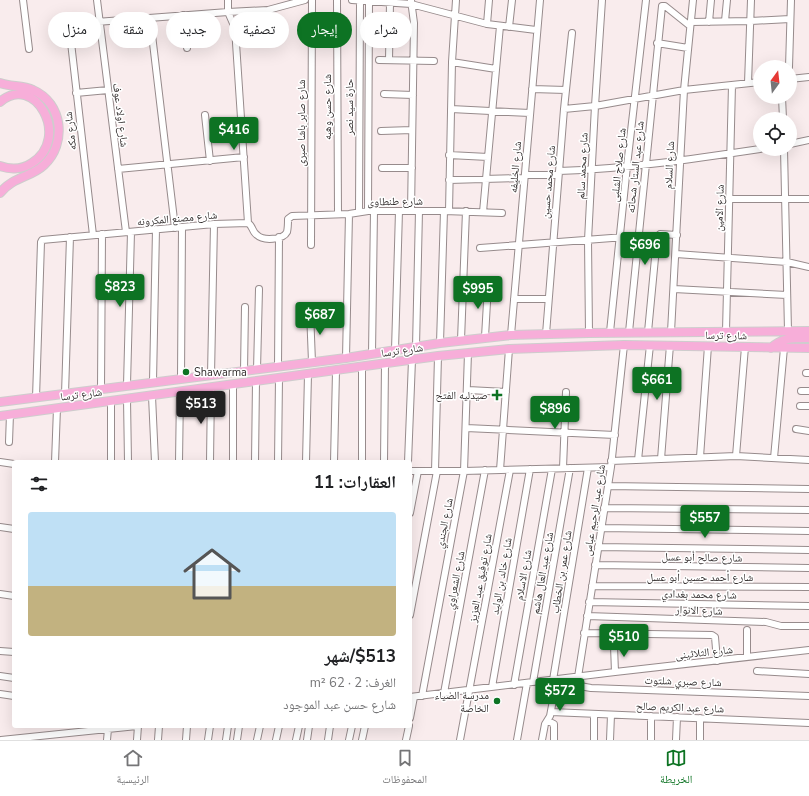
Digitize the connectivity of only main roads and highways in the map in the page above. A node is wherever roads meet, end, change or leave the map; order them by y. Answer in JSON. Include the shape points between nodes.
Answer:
{"nodes":[{"id":1,"x":0,"y":83,"type":"edge"},
{"id":2,"x":0,"y":102,"type":"edge"},
{"id":3,"x":0,"y":166,"type":"edge"},
{"id":4,"x":0,"y":193,"type":"edge"},
{"id":5,"x":809,"y":331,"type":"edge"},
{"id":6,"x":573,"y":333,"type":"junction"},
{"id":7,"x":523,"y":334,"type":"junction"},
{"id":8,"x":809,"y":338,"type":"edge"},
{"id":9,"x":526,"y":348,"type":"junction"},
{"id":10,"x":575,"y":348,"type":"junction"},
{"id":11,"x":772,"y":348,"type":"junction"},
{"id":12,"x":809,"y":348,"type":"edge"},
{"id":13,"x":0,"y":402,"type":"edge"},
{"id":14,"x":0,"y":416,"type":"edge"}],
"edges":[{"from":1,"to":4,"type":"main road","via":[[28,88],[42,95],[56,112],[59,132],[53,154],[44,165],[7,185]]},
{"from":2,"to":3,"type":"main road","via":[[17,95],[33,99],[45,112],[50,130],[47,145],[34,162],[19,168]]},
{"from":5,"to":6,"type":"main road","name":"شارع ترسا"},
{"from":6,"to":7,"type":"main road","name":"شارع ترسا"},
{"from":6,"to":10,"type":"main road","via":[[569,337],[569,343]]},
{"from":7,"to":9,"type":"main road","via":[[531,341],[530,346]]},
{"from":7,"to":13,"type":"main road","name":"شارع ترسا","via":[[461,340],[244,372]]},
{"from":8,"to":11,"type":"main road","via":[[784,340]]},
{"from":9,"to":10,"type":"main road","name":"شارع ترسا"},
{"from":9,"to":14,"type":"main road","name":"شارع ترسا","via":[[468,352]]},
{"from":10,"to":11,"type":"main road","name":"شارع ترسا","via":[[624,345]]},
{"from":11,"to":12,"type":"main road","name":"شارع ترسا"}]}
